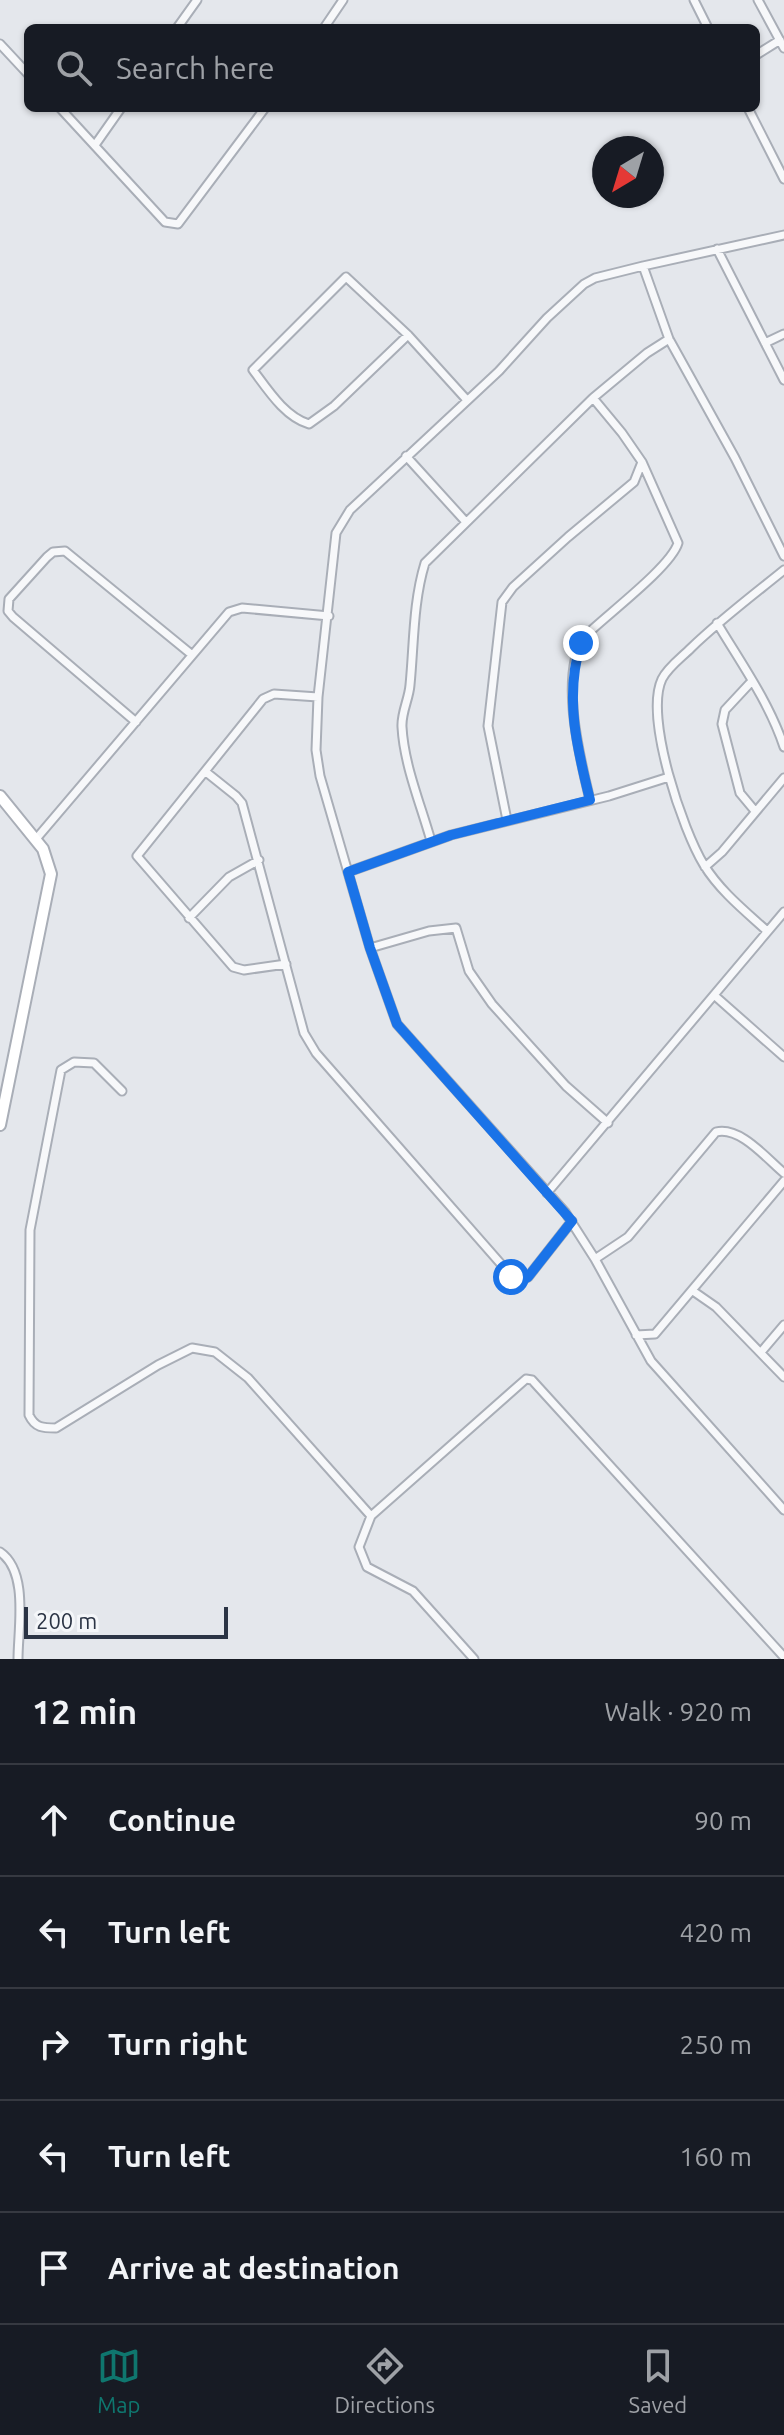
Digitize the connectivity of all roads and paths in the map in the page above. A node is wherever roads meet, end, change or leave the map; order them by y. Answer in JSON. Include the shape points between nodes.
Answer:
{"nodes":[{"id":1,"x":197,"y":0,"type":"edge"},
{"id":2,"x":343,"y":0,"type":"edge"},
{"id":3,"x":694,"y":0,"type":"edge"},
{"id":4,"x":758,"y":0,"type":"edge"},
{"id":5,"x":180,"y":24,"type":"edge"},
{"id":6,"x":327,"y":24,"type":"edge"},
{"id":7,"x":706,"y":24,"type":"edge"},
{"id":8,"x":0,"y":44,"type":"edge"},
{"id":9,"x":782,"y":44,"type":"edge"},
{"id":10,"x":760,"y":53,"type":"edge"},
{"id":11,"x":24,"y":70,"type":"edge"},
{"id":12,"x":64,"y":112,"type":"edge"},
{"id":13,"x":118,"y":112,"type":"edge"},
{"id":14,"x":262,"y":112,"type":"edge"},
{"id":15,"x":750,"y":112,"type":"edge"},
{"id":16,"x":95,"y":145,"type":"junction"},
{"id":17,"x":784,"y":178,"type":"edge"},
{"id":18,"x":784,"y":235,"type":"edge"},
{"id":19,"x":717,"y":249,"type":"junction"},
{"id":20,"x":643,"y":266,"type":"junction"},
{"id":21,"x":784,"y":334,"type":"edge"},
{"id":22,"x":408,"y":335,"type":"junction"},
{"id":23,"x":669,"y":339,"type":"junction"},
{"id":24,"x":765,"y":343,"type":"junction"},
{"id":25,"x":784,"y":380,"type":"edge"},
{"id":26,"x":593,"y":398,"type":"junction"},
{"id":27,"x":466,"y":399,"type":"junction"},
{"id":28,"x":406,"y":456,"type":"junction"},
{"id":29,"x":642,"y":462,"type":"junction"},
{"id":30,"x":465,"y":521,"type":"junction"},
{"id":31,"x":784,"y":556,"type":"edge"},
{"id":32,"x":784,"y":570,"type":"edge"},
{"id":33,"x":329,"y":616,"type":"junction"},
{"id":34,"x":717,"y":623,"type":"junction"},
{"id":35,"x":191,"y":654,"type":"junction"},
{"id":36,"x":752,"y":681,"type":"junction"},
{"id":37,"x":318,"y":697,"type":"junction"},
{"id":38,"x":136,"y":722,"type":"junction"},
{"id":39,"x":784,"y":747,"type":"edge"},
{"id":40,"x":206,"y":772,"type":"junction"},
{"id":41,"x":669,"y":777,"type":"junction"},
{"id":42,"x":784,"y":778,"type":"edge"},
{"id":43,"x":0,"y":796,"type":"edge"},
{"id":44,"x":590,"y":800,"type":"junction"},
{"id":45,"x":755,"y":811,"type":"junction"},
{"id":46,"x":507,"y":820,"type":"junction"},
{"id":47,"x":36,"y":839,"type":"junction"},
{"id":48,"x":431,"y":841,"type":"junction"},
{"id":49,"x":259,"y":860,"type":"junction"},
{"id":50,"x":705,"y":867,"type":"junction"},
{"id":51,"x":348,"y":872,"type":"junction"},
{"id":52,"x":784,"y":912,"type":"edge"},
{"id":53,"x":189,"y":918,"type":"junction"},
{"id":54,"x":767,"y":931,"type":"junction"},
{"id":55,"x":370,"y":948,"type":"junction"},
{"id":56,"x":286,"y":964,"type":"junction"},
{"id":57,"x":714,"y":995,"type":"junction"},
{"id":58,"x":783,"y":1054,"type":"edge"},
{"id":59,"x":122,"y":1091,"type":"dead end"},
{"id":60,"x":2,"y":1101,"type":"edge"},
{"id":61,"x":608,"y":1123,"type":"junction"},
{"id":62,"x":0,"y":1125,"type":"edge"},
{"id":63,"x":784,"y":1173,"type":"edge"},
{"id":64,"x":784,"y":1181,"type":"edge"},
{"id":65,"x":547,"y":1193,"type":"junction"},
{"id":66,"x":572,"y":1221,"type":"junction"},
{"id":67,"x":595,"y":1259,"type":"junction"},
{"id":68,"x":693,"y":1291,"type":"junction"},
{"id":69,"x":784,"y":1325,"type":"edge"},
{"id":70,"x":655,"y":1334,"type":"junction"},
{"id":71,"x":636,"y":1335,"type":"junction"},
{"id":72,"x":762,"y":1351,"type":"junction"},
{"id":73,"x":647,"y":1354,"type":"junction"},
{"id":74,"x":784,"y":1377,"type":"edge"},
{"id":75,"x":784,"y":1510,"type":"edge"},
{"id":76,"x":371,"y":1516,"type":"junction"},
{"id":77,"x":0,"y":1552,"type":"edge"},
{"id":78,"x":784,"y":1657,"type":"edge"},
{"id":79,"x":18,"y":1659,"type":"edge"},
{"id":80,"x":474,"y":1659,"type":"edge"}],
"edges":[{"from":1,"to":5,"type":"street"},
{"from":2,"to":6,"type":"street"},
{"from":3,"to":7,"type":"street"},
{"from":4,"to":9,"type":"street"},
{"from":8,"to":11,"type":"street"},
{"from":9,"to":10,"type":"street"},
{"from":12,"to":16,"type":"street"},
{"from":13,"to":16,"type":"street"},
{"from":14,"to":16,"type":"street","via":[[178,224],[165,222]]},
{"from":15,"to":17,"type":"street"},
{"from":18,"to":19,"type":"street"},
{"from":19,"to":20,"type":"street"},
{"from":19,"to":24,"type":"street"},
{"from":20,"to":23,"type":"street"},
{"from":20,"to":27,"type":"street","via":[[595,278],[577,289]]},
{"from":21,"to":24,"type":"street"},
{"from":22,"to":22,"type":"street","via":[[346,277],[253,370],[275,399],[309,424]]},
{"from":22,"to":27,"type":"street"},
{"from":23,"to":26,"type":"street"},
{"from":23,"to":31,"type":"street"},
{"from":24,"to":25,"type":"street"},
{"from":26,"to":29,"type":"street"},
{"from":26,"to":30,"type":"street"},
{"from":27,"to":28,"type":"street"},
{"from":28,"to":30,"type":"street"},
{"from":28,"to":33,"type":"street","via":[[341,522]]},
{"from":29,"to":44,"type":"street","via":[[677,547],[579,647],[572,709]]},
{"from":29,"to":46,"type":"street","via":[[634,482],[502,602],[488,726]]},
{"from":30,"to":48,"type":"street","via":[[425,563],[402,720]]},
{"from":32,"to":34,"type":"street"},
{"from":33,"to":35,"type":"street","via":[[234,609]]},
{"from":33,"to":37,"type":"street"},
{"from":34,"to":36,"type":"street"},
{"from":34,"to":41,"type":"street","via":[[660,685],[657,712]]},
{"from":35,"to":38,"type":"street"},
{"from":35,"to":38,"type":"street","via":[[65,551],[47,557],[9,599],[6,605],[13,617]]},
{"from":36,"to":39,"type":"street"},
{"from":36,"to":45,"type":"street","via":[[725,710],[722,724],[740,793]]},
{"from":37,"to":40,"type":"street","via":[[266,697]]},
{"from":37,"to":51,"type":"street","via":[[317,762]]},
{"from":38,"to":47,"type":"street"},
{"from":40,"to":49,"type":"street","via":[[240,799]]},
{"from":40,"to":53,"type":"street","via":[[137,856]]},
{"from":41,"to":44,"type":"street"},
{"from":41,"to":50,"type":"street"},
{"from":42,"to":45,"type":"street"},
{"from":43,"to":47,"type":"street"},
{"from":44,"to":46,"type":"street"},
{"from":45,"to":50,"type":"street"},
{"from":46,"to":48,"type":"street"},
{"from":47,"to":60,"type":"street","via":[[47,857],[50,884]]},
{"from":48,"to":51,"type":"street"},
{"from":49,"to":53,"type":"street","via":[[229,877]]},
{"from":49,"to":56,"type":"street"},
{"from":50,"to":54,"type":"street"},
{"from":51,"to":55,"type":"street"},
{"from":52,"to":54,"type":"street"},
{"from":53,"to":56,"type":"street","via":[[236,969]]},
{"from":54,"to":57,"type":"street"},
{"from":55,"to":61,"type":"street","via":[[456,928],[469,971],[492,1004],[566,1086]]},
{"from":55,"to":65,"type":"street","via":[[391,1012],[406,1036]]},
{"from":56,"to":66,"type":"street","via":[[311,1046],[511,1277],[528,1277]]},
{"from":57,"to":58,"type":"street"},
{"from":57,"to":61,"type":"street"},
{"from":59,"to":76,"type":"street","via":[[94,1063],[74,1062],[61,1070],[30,1230],[33,1423],[56,1428],[192,1348],[215,1352],[248,1378]]},
{"from":60,"to":62,"type":"street"},
{"from":61,"to":65,"type":"street"},
{"from":63,"to":67,"type":"street","via":[[737,1134],[716,1132],[631,1234]]},
{"from":64,"to":68,"type":"street"},
{"from":65,"to":66,"type":"street"},
{"from":66,"to":67,"type":"street"},
{"from":67,"to":71,"type":"street"},
{"from":68,"to":70,"type":"street"},
{"from":68,"to":72,"type":"street"},
{"from":69,"to":72,"type":"street"},
{"from":70,"to":71,"type":"street"},
{"from":70,"to":73,"type":"street"},
{"from":71,"to":73,"type":"street"},
{"from":72,"to":74,"type":"street"},
{"from":73,"to":75,"type":"street"},
{"from":76,"to":78,"type":"street","via":[[526,1379],[532,1380]]},
{"from":76,"to":80,"type":"street","via":[[359,1547],[367,1567],[413,1591]]},
{"from":77,"to":79,"type":"street","via":[[10,1561],[17,1581]]}]}
